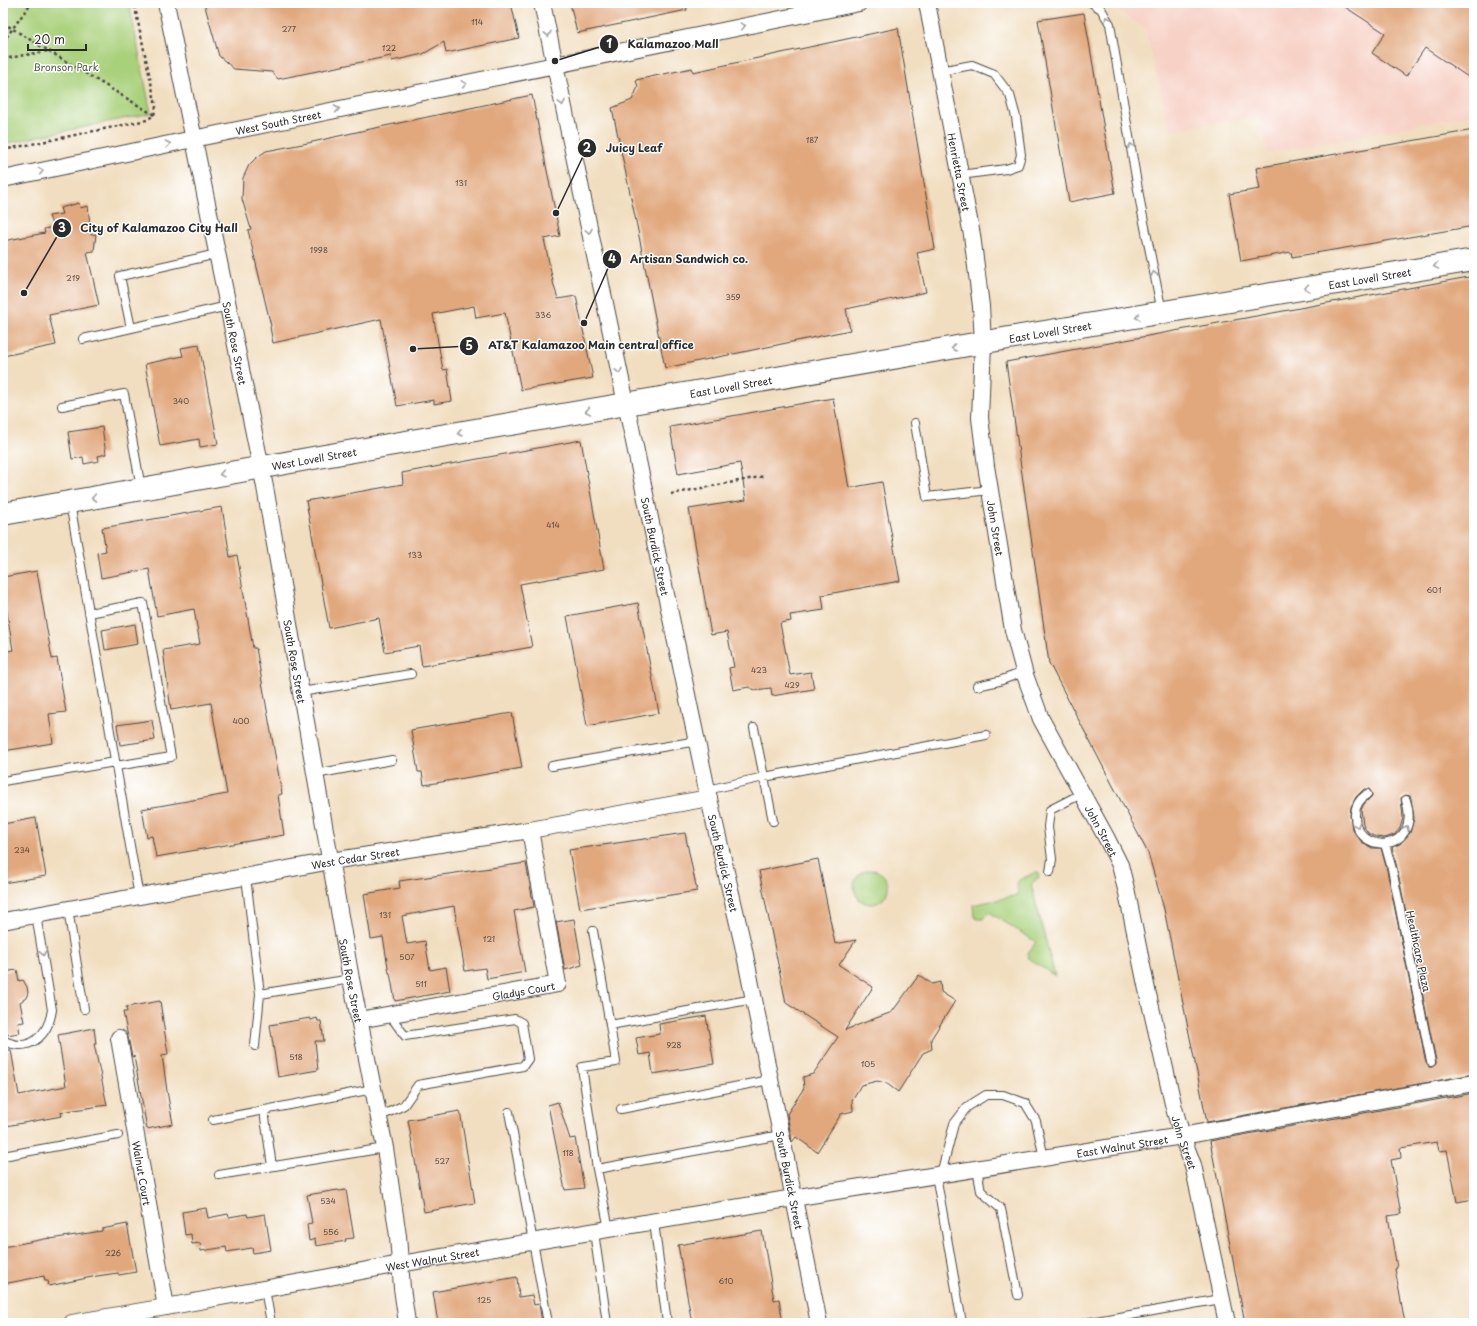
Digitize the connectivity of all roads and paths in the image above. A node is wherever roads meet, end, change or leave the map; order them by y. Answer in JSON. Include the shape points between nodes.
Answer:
{"nodes":[{"id":1,"x":31,"y":3,"type":"edge"},
{"id":2,"x":134,"y":3,"type":"edge"},
{"id":3,"x":166,"y":3,"type":"edge"},
{"id":4,"x":542,"y":3,"type":"edge"},
{"id":5,"x":859,"y":3,"type":"edge"},
{"id":6,"x":927,"y":3,"type":"edge"},
{"id":7,"x":1092,"y":3,"type":"edge"},
{"id":8,"x":799,"y":9,"type":"edge"},
{"id":9,"x":3,"y":23,"type":"edge"},
{"id":10,"x":12,"y":29,"type":"junction"},
{"id":11,"x":3,"y":42,"type":"edge"},
{"id":12,"x":48,"y":50,"type":"junction"},
{"id":13,"x":3,"y":59,"type":"edge"},
{"id":14,"x":554,"y":65,"type":"junction"},
{"id":15,"x":940,"y":71,"type":"junction"},
{"id":16,"x":154,"y":115,"type":"junction"},
{"id":17,"x":193,"y":139,"type":"junction"},
{"id":18,"x":3,"y":150,"type":"edge"},
{"id":19,"x":960,"y":175,"type":"junction"},
{"id":20,"x":3,"y":179,"type":"edge"},
{"id":21,"x":217,"y":254,"type":"junction"},
{"id":22,"x":1474,"y":260,"type":"edge"},
{"id":23,"x":228,"y":306,"type":"junction"},
{"id":24,"x":1162,"y":313,"type":"junction"},
{"id":25,"x":131,"y":328,"type":"junction"},
{"id":26,"x":83,"y":339,"type":"dead end"},
{"id":27,"x":983,"y":343,"type":"junction"},
{"id":28,"x":626,"y":404,"type":"junction"},
{"id":29,"x":62,"y":406,"type":"dead end"},
{"id":30,"x":915,"y":423,"type":"dead end"},
{"id":31,"x":261,"y":468,"type":"junction"},
{"id":32,"x":765,"y":476,"type":"dead end"},
{"id":33,"x":142,"y":489,"type":"junction"},
{"id":34,"x":990,"y":490,"type":"junction"},
{"id":35,"x":671,"y":494,"type":"dead end"},
{"id":36,"x":70,"y":502,"type":"junction"},
{"id":37,"x":3,"y":514,"type":"edge"},
{"id":38,"x":89,"y":613,"type":"junction"},
{"id":39,"x":1024,"y":672,"type":"junction"},
{"id":40,"x":411,"y":674,"type":"dead end"},
{"id":41,"x":977,"y":686,"type":"dead end"},
{"id":42,"x":301,"y":692,"type":"junction"},
{"id":43,"x":754,"y":728,"type":"dead end"},
{"id":44,"x":986,"y":735,"type":"dead end"},
{"id":45,"x":697,"y":741,"type":"junction"},
{"id":46,"x":392,"y":760,"type":"dead end"},
{"id":47,"x":116,"y":764,"type":"junction"},
{"id":48,"x":552,"y":766,"type":"dead end"},
{"id":49,"x":315,"y":774,"type":"junction"},
{"id":50,"x":764,"y":777,"type":"junction"},
{"id":51,"x":3,"y":781,"type":"edge"},
{"id":52,"x":708,"y":794,"type":"junction"},
{"id":53,"x":1081,"y":794,"type":"junction"},
{"id":54,"x":1367,"y":794,"type":"dead end"},
{"id":55,"x":1406,"y":800,"type":"dead end"},
{"id":56,"x":773,"y":821,"type":"dead end"},
{"id":57,"x":530,"y":830,"type":"junction"},
{"id":58,"x":1385,"y":844,"type":"junction"},
{"id":59,"x":331,"y":861,"type":"junction"},
{"id":60,"x":1050,"y":872,"type":"dead end"},
{"id":61,"x":246,"y":877,"type":"junction"},
{"id":62,"x":139,"y":896,"type":"junction"},
{"id":63,"x":68,"y":909,"type":"junction"},
{"id":64,"x":36,"y":915,"type":"junction"},
{"id":65,"x":3,"y":920,"type":"edge"},
{"id":66,"x":594,"y":931,"type":"dead end"},
{"id":67,"x":351,"y":979,"type":"junction"},
{"id":68,"x":260,"y":994,"type":"junction"},
{"id":69,"x":754,"y":999,"type":"junction"},
{"id":70,"x":84,"y":1009,"type":"dead end"},
{"id":71,"x":389,"y":1014,"type":"junction"},
{"id":72,"x":359,"y":1020,"type":"junction"},
{"id":73,"x":610,"y":1025,"type":"junction"},
{"id":74,"x":119,"y":1038,"type":"dead end"},
{"id":75,"x":3,"y":1040,"type":"edge"},
{"id":76,"x":255,"y":1046,"type":"dead end"},
{"id":77,"x":1431,"y":1062,"type":"dead end"},
{"id":78,"x":770,"y":1080,"type":"junction"},
{"id":79,"x":1474,"y":1083,"type":"edge"},
{"id":80,"x":373,"y":1089,"type":"junction"},
{"id":81,"x":621,"y":1108,"type":"dead end"},
{"id":82,"x":264,"y":1110,"type":"junction"},
{"id":83,"x":509,"y":1112,"type":"dead end"},
{"id":84,"x":379,"y":1117,"type":"junction"},
{"id":85,"x":214,"y":1120,"type":"dead end"},
{"id":86,"x":118,"y":1135,"type":"dead end"},
{"id":87,"x":781,"y":1135,"type":"junction"},
{"id":88,"x":1182,"y":1136,"type":"junction"},
{"id":89,"x":385,"y":1148,"type":"junction"},
{"id":90,"x":3,"y":1156,"type":"edge"},
{"id":91,"x":1044,"y":1158,"type":"junction"},
{"id":92,"x":272,"y":1166,"type":"junction"},
{"id":93,"x":597,"y":1169,"type":"junction"},
{"id":94,"x":977,"y":1169,"type":"junction"},
{"id":95,"x":219,"y":1175,"type":"dead end"},
{"id":96,"x":938,"y":1175,"type":"junction"},
{"id":97,"x":794,"y":1198,"type":"junction"},
{"id":98,"x":654,"y":1222,"type":"junction"},
{"id":99,"x":601,"y":1230,"type":"junction"},
{"id":100,"x":532,"y":1242,"type":"junction"},
{"id":101,"x":400,"y":1264,"type":"junction"},
{"id":102,"x":265,"y":1289,"type":"junction"},
{"id":103,"x":1018,"y":1295,"type":"dead end"},
{"id":104,"x":1221,"y":1299,"type":"junction"},
{"id":105,"x":166,"y":1307,"type":"junction"},
{"id":106,"x":1324,"y":1318,"type":"dead end"},
{"id":107,"x":102,"y":1320,"type":"edge"},
{"id":108,"x":72,"y":1323,"type":"edge"},
{"id":109,"x":271,"y":1323,"type":"edge"},
{"id":110,"x":407,"y":1323,"type":"edge"},
{"id":111,"x":548,"y":1323,"type":"edge"},
{"id":112,"x":607,"y":1323,"type":"edge"},
{"id":113,"x":667,"y":1323,"type":"edge"},
{"id":114,"x":819,"y":1323,"type":"edge"},
{"id":115,"x":962,"y":1323,"type":"edge"},
{"id":116,"x":1085,"y":1323,"type":"edge"},
{"id":117,"x":1227,"y":1323,"type":"edge"},
{"id":118,"x":1323,"y":1323,"type":"edge"}],
"edges":[{"from":1,"to":10,"type":"path"},
{"from":2,"to":16,"type":"path","via":[[156,106]]},
{"from":3,"to":17,"type":"street","name":"South Rose Street"},
{"from":4,"to":14,"type":"street","name":"South Burdick Street","one_way":true},
{"from":5,"to":8,"type":"street","name":"West South Street"},
{"from":6,"to":15,"type":"street","name":"Henrietta Street"},
{"from":24,"to":7,"type":"lane","one_way":true,"via":[[1110,24],[1101,9]]},
{"from":14,"to":8,"type":"street","name":"West South Street","one_way":true},
{"from":9,"to":10,"type":"path"},
{"from":10,"to":11,"type":"path"},
{"from":10,"to":12,"type":"path"},
{"from":12,"to":13,"type":"path"},
{"from":12,"to":16,"type":"path"},
{"from":17,"to":14,"type":"street","name":"West South Street","one_way":true},
{"from":14,"to":28,"type":"street","name":"South Burdick Street","one_way":true},
{"from":15,"to":19,"type":"street","name":"Henrietta Street"},
{"from":15,"to":19,"type":"lane","via":[[972,65],[994,74],[1010,95],[1016,117],[1021,155],[1018,165]]},
{"from":16,"to":18,"type":"path","via":[[147,120]]},
{"from":20,"to":17,"type":"street","name":"West South Street","one_way":true},
{"from":17,"to":21,"type":"street","name":"South Rose Street"},
{"from":19,"to":27,"type":"street","name":"Henrietta Street","via":[[972,235]]},
{"from":21,"to":23,"type":"street","name":"South Rose Street"},
{"from":21,"to":25,"type":"lane","via":[[120,276]]},
{"from":22,"to":24,"type":"street","name":"East Lovell Street","one_way":true},
{"from":23,"to":25,"type":"lane"},
{"from":23,"to":31,"type":"street","name":"South Rose Street"},
{"from":24,"to":27,"type":"street","name":"East Lovell Street","one_way":true},
{"from":25,"to":26,"type":"lane"},
{"from":27,"to":28,"type":"street","name":"East Lovell Street","one_way":true},
{"from":27,"to":34,"type":"street","name":"John Street","via":[[980,418]]},
{"from":28,"to":31,"type":"street","name":"West Lovell Street","one_way":true},
{"from":28,"to":45,"type":"street","name":"South Burdick Street"},
{"from":29,"to":33,"type":"lane","via":[[124,394]]},
{"from":30,"to":34,"type":"lane","via":[[928,497]]},
{"from":31,"to":33,"type":"street","name":"West Lovell Street","one_way":true},
{"from":31,"to":42,"type":"street","name":"South Rose Street"},
{"from":32,"to":35,"type":"path"},
{"from":33,"to":36,"type":"street","name":"West Lovell Street","one_way":true},
{"from":34,"to":39,"type":"street","name":"John Street","via":[[1013,630]]},
{"from":36,"to":37,"type":"street","name":"West Lovell Street"},
{"from":36,"to":38,"type":"lane"},
{"from":38,"to":47,"type":"lane"},
{"from":38,"to":47,"type":"lane","via":[[143,603],[171,757]]},
{"from":39,"to":41,"type":"lane"},
{"from":39,"to":53,"type":"street","name":"John Street","via":[[1041,719]]},
{"from":40,"to":42,"type":"lane"},
{"from":42,"to":49,"type":"street","name":"South Rose Street"},
{"from":43,"to":50,"type":"lane"},
{"from":44,"to":50,"type":"lane"},
{"from":45,"to":48,"type":"lane"},
{"from":45,"to":52,"type":"street","name":"South Burdick Street"},
{"from":46,"to":49,"type":"lane"},
{"from":47,"to":51,"type":"lane"},
{"from":47,"to":62,"type":"lane"},
{"from":49,"to":59,"type":"street","name":"South Rose Street"},
{"from":50,"to":52,"type":"lane"},
{"from":50,"to":56,"type":"lane"},
{"from":52,"to":57,"type":"street","name":"West Cedar Street"},
{"from":52,"to":69,"type":"street","name":"South Burdick Street"},
{"from":53,"to":60,"type":"lane","via":[[1050,810]]},
{"from":53,"to":88,"type":"street","name":"John Street","via":[[1120,865]]},
{"from":54,"to":58,"type":"lane","one_way":true,"via":[[1357,804],[1357,828],[1368,840]]},
{"from":58,"to":55,"type":"lane","one_way":true,"via":[[1394,842],[1407,828],[1410,819]]},
{"from":57,"to":59,"type":"street","name":"West Cedar Street"},
{"from":57,"to":71,"type":"street","name":"Gladys Court","via":[[558,984]]},
{"from":58,"to":77,"type":"lane","name":"Healthcare Plaza"},
{"from":59,"to":61,"type":"street","name":"West Cedar Street"},
{"from":59,"to":67,"type":"street","name":"South Rose Street"},
{"from":61,"to":62,"type":"street","name":"West Cedar Street"},
{"from":61,"to":68,"type":"lane"},
{"from":62,"to":63,"type":"street","name":"West Cedar Street"},
{"from":63,"to":64,"type":"street","name":"West Cedar Street"},
{"from":63,"to":70,"type":"lane"},
{"from":64,"to":65,"type":"street","name":"West Cedar Street"},
{"from":64,"to":75,"type":"lane","one_way":true,"via":[[52,1010],[50,1020],[45,1031],[35,1041],[21,1045]]},
{"from":66,"to":73,"type":"lane"},
{"from":67,"to":68,"type":"lane"},
{"from":67,"to":72,"type":"street","name":"South Rose Street"},
{"from":68,"to":76,"type":"lane"},
{"from":69,"to":73,"type":"lane"},
{"from":69,"to":78,"type":"street","name":"South Burdick Street"},
{"from":71,"to":72,"type":"street","name":"Gladys Court"},
{"from":71,"to":84,"type":"lane","via":[[405,1036],[515,1019],[522,1023],[528,1059],[523,1066],[418,1085],[404,1105]]},
{"from":72,"to":80,"type":"street","name":"South Rose Street"},
{"from":73,"to":93,"type":"lane","via":[[616,1062],[582,1067]]},
{"from":74,"to":105,"type":"street","name":"Walnut Court"},
{"from":78,"to":81,"type":"lane"},
{"from":78,"to":87,"type":"street","name":"South Burdick Street"},
{"from":79,"to":88,"type":"street","name":"East Walnut Street"},
{"from":80,"to":82,"type":"lane"},
{"from":80,"to":84,"type":"street","name":"South Rose Street"},
{"from":82,"to":85,"type":"lane"},
{"from":82,"to":92,"type":"lane"},
{"from":83,"to":100,"type":"lane"},
{"from":84,"to":89,"type":"street","name":"South Rose Street"},
{"from":86,"to":90,"type":"lane"},
{"from":87,"to":93,"type":"lane"},
{"from":87,"to":97,"type":"street","name":"South Burdick Street"},
{"from":88,"to":91,"type":"street","name":"East Walnut Street"},
{"from":88,"to":104,"type":"street","name":"John Street","via":[[1193,1165]]},
{"from":89,"to":92,"type":"lane"},
{"from":89,"to":101,"type":"street","name":"South Rose Street"},
{"from":91,"to":94,"type":"street","name":"East Walnut Street"},
{"from":91,"to":96,"type":"lane","via":[[1036,1121],[1025,1103],[1003,1095],[986,1095],[967,1107],[954,1124]]},
{"from":92,"to":95,"type":"lane"},
{"from":93,"to":99,"type":"lane"},
{"from":94,"to":96,"type":"street","name":"East Walnut Street"},
{"from":94,"to":103,"type":"lane","via":[[981,1191],[1001,1209]]},
{"from":96,"to":97,"type":"street","name":"East Walnut Street"},
{"from":96,"to":115,"type":"lane"},
{"from":97,"to":98,"type":"street","name":"West Walnut Street"},
{"from":97,"to":114,"type":"street","name":"South Burdick Street"},
{"from":98,"to":99,"type":"street","name":"West Walnut Street"},
{"from":98,"to":113,"type":"lane"},
{"from":99,"to":100,"type":"street","name":"West Walnut Street"},
{"from":99,"to":112,"type":"lane"},
{"from":100,"to":101,"type":"street","name":"West Walnut Street"},
{"from":100,"to":111,"type":"lane"},
{"from":101,"to":102,"type":"street","name":"West Walnut Street"},
{"from":101,"to":110,"type":"street","name":"South Rose Street"},
{"from":102,"to":105,"type":"street","name":"West Walnut Street"},
{"from":102,"to":109,"type":"lane"},
{"from":104,"to":116,"type":"lane"},
{"from":104,"to":117,"type":"street","name":"John Street"},
{"from":105,"to":107,"type":"street","name":"West Walnut Street"},
{"from":106,"to":118,"type":"path"},
{"from":107,"to":108,"type":"street","name":"West Walnut Street"}]}
